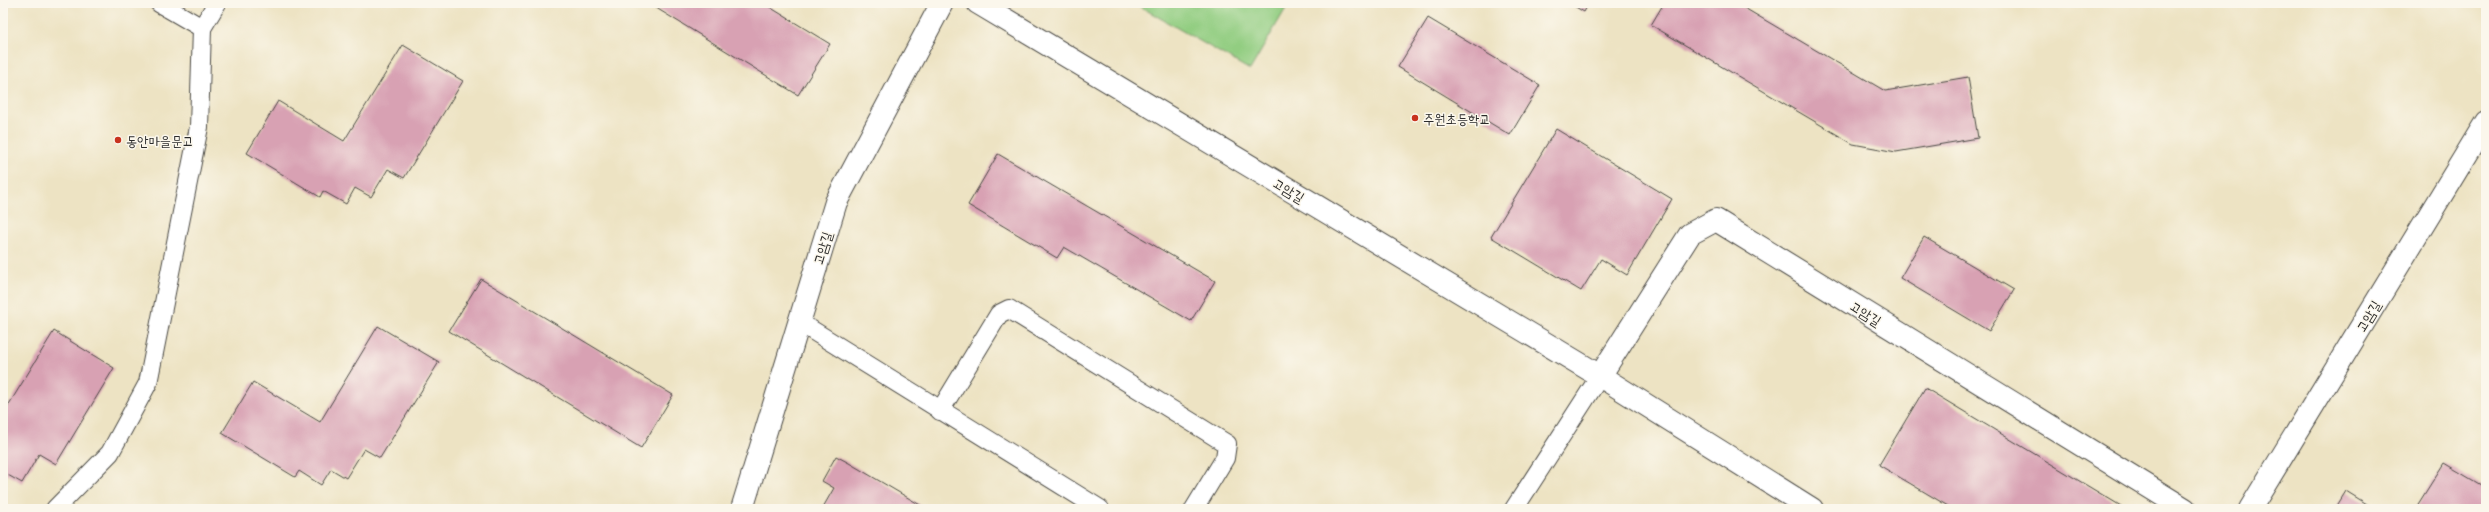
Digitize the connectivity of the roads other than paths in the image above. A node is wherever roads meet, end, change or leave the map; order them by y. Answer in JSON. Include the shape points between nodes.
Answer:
{"nodes":[{"id":1,"x":159,"y":3,"type":"edge"},
{"id":2,"x":217,"y":3,"type":"edge"},
{"id":3,"x":942,"y":3,"type":"edge"},
{"id":4,"x":978,"y":3,"type":"edge"},
{"id":5,"x":202,"y":28,"type":"junction"},
{"id":6,"x":2486,"y":122,"type":"edge"},
{"id":7,"x":799,"y":322,"type":"junction"},
{"id":8,"x":1600,"y":376,"type":"junction"},
{"id":9,"x":940,"y":411,"type":"junction"},
{"id":10,"x":55,"y":509,"type":"edge"},
{"id":11,"x":742,"y":509,"type":"edge"},
{"id":12,"x":1100,"y":509,"type":"edge"},
{"id":13,"x":1194,"y":509,"type":"edge"},
{"id":14,"x":1514,"y":509,"type":"edge"},
{"id":15,"x":1812,"y":509,"type":"edge"},
{"id":16,"x":2185,"y":509,"type":"edge"},
{"id":17,"x":2250,"y":509,"type":"edge"}],
"edges":[{"from":1,"to":5,"type":"lane"},
{"from":2,"to":5,"type":"lane"},
{"from":3,"to":7,"type":"street","name":"고암길","via":[[836,202]]},
{"from":4,"to":8,"type":"street","name":"고암길"},
{"from":5,"to":10,"type":"lane","via":[[199,127],[148,383],[110,453]]},
{"from":6,"to":17,"type":"street","name":"고암길"},
{"from":7,"to":9,"type":"lane"},
{"from":7,"to":11,"type":"street","name":"고암길"},
{"from":8,"to":14,"type":"lane"},
{"from":8,"to":15,"type":"street","name":"고암길"},
{"from":8,"to":16,"type":"street","name":"고암길","via":[[1690,234],[1716,220]]},
{"from":9,"to":12,"type":"lane"},
{"from":9,"to":13,"type":"lane","via":[[999,314],[1009,309],[1227,444],[1225,458]]}]}
